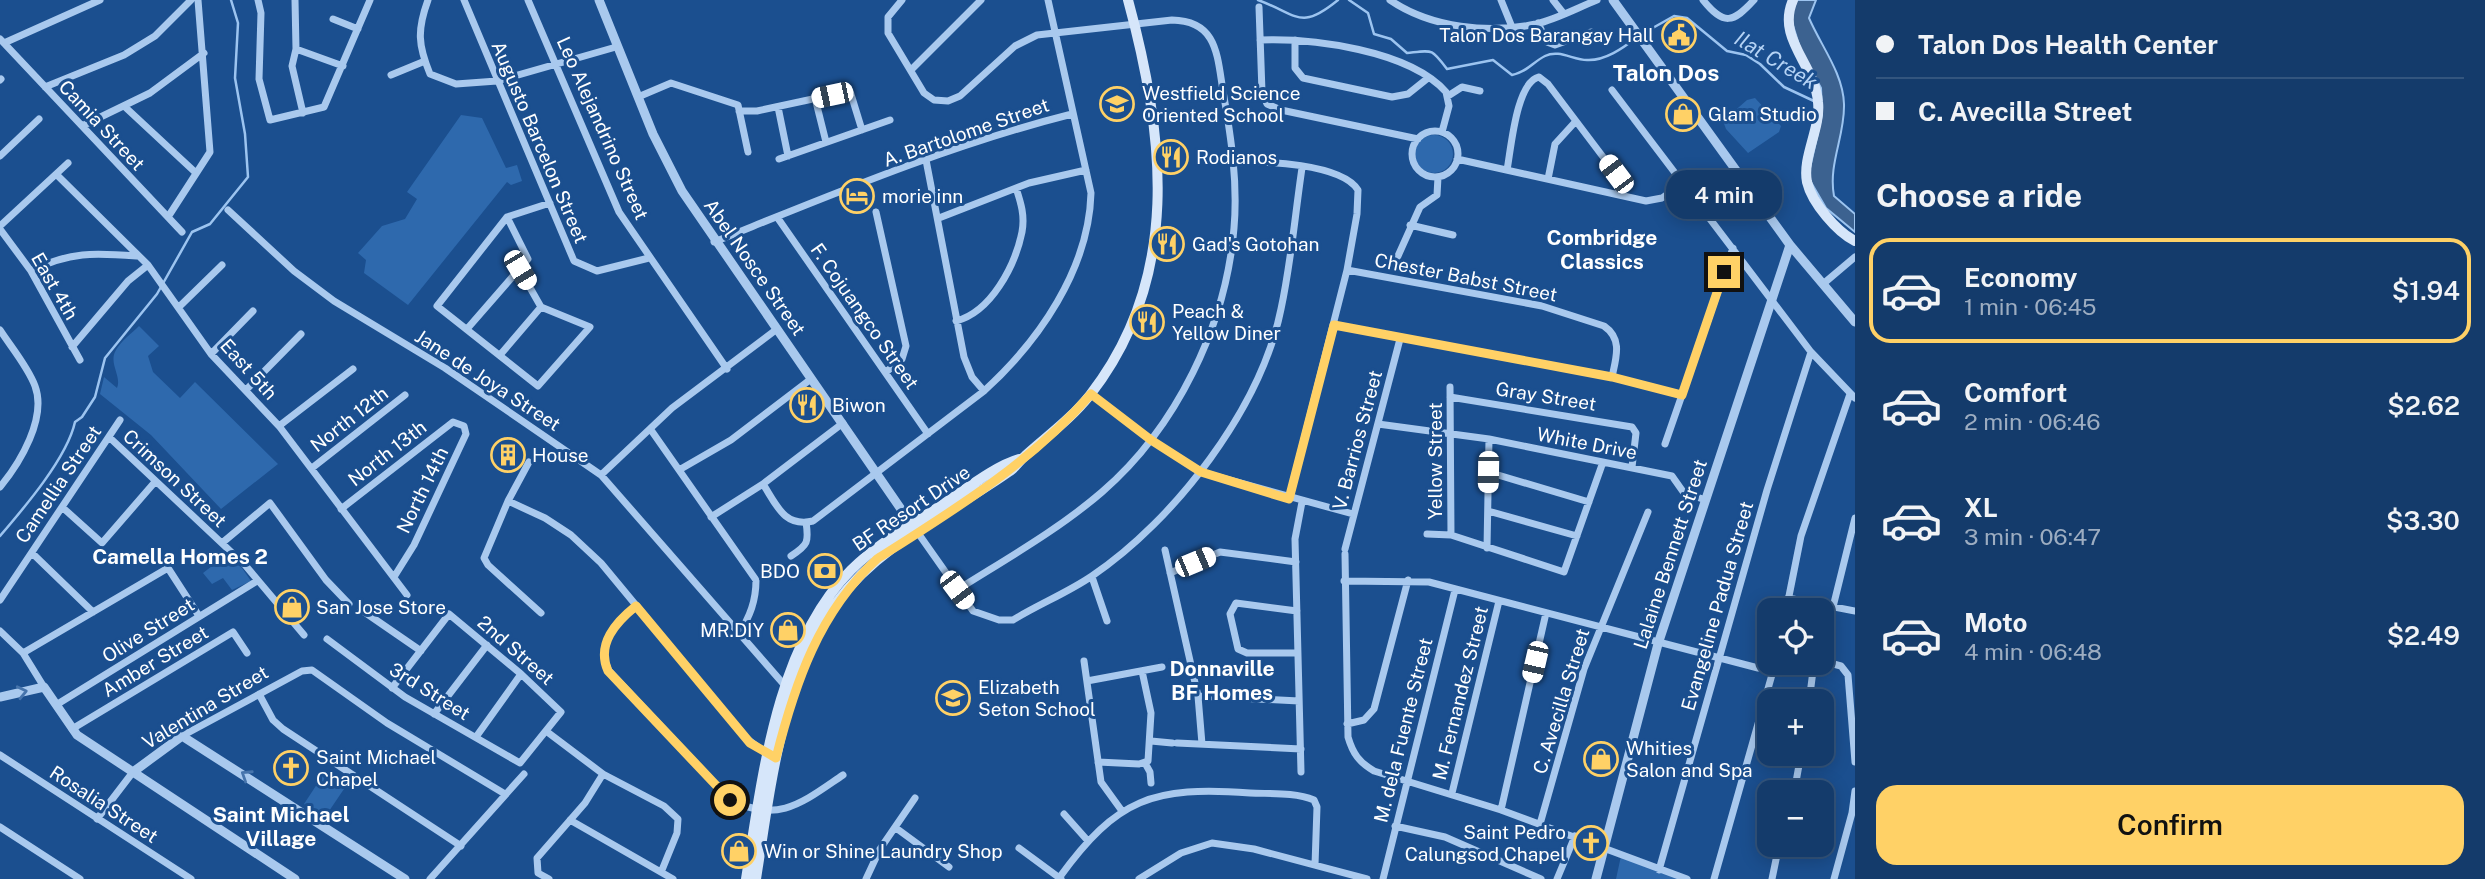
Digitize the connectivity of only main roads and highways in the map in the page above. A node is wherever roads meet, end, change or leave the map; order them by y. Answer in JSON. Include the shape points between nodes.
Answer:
{"nodes":[{"id":1,"x":1128,"y":0,"type":"edge"},
{"id":2,"x":1793,"y":0,"type":"edge"},
{"id":3,"x":1855,"y":241,"type":"edge"},
{"id":4,"x":762,"y":811,"type":"junction"},
{"id":5,"x":746,"y":879,"type":"edge"},
{"id":6,"x":756,"y":879,"type":"edge"}],
"edges":[{"from":1,"to":4,"type":"main road","name":"BF Resort Drive","via":[[1155,134],[1159,218],[1146,289],[1133,322],[1091,394],[1069,420],[1023,457],[849,572],[807,634],[771,756]]},
{"from":2,"to":3,"type":"main road","via":[[1788,27],[1817,94],[1809,188],[1827,215]]},
{"from":4,"to":5,"type":"main road","name":"BF Resort Drive"},
{"from":4,"to":6,"type":"main road","name":"BF Resort Drive"}]}
